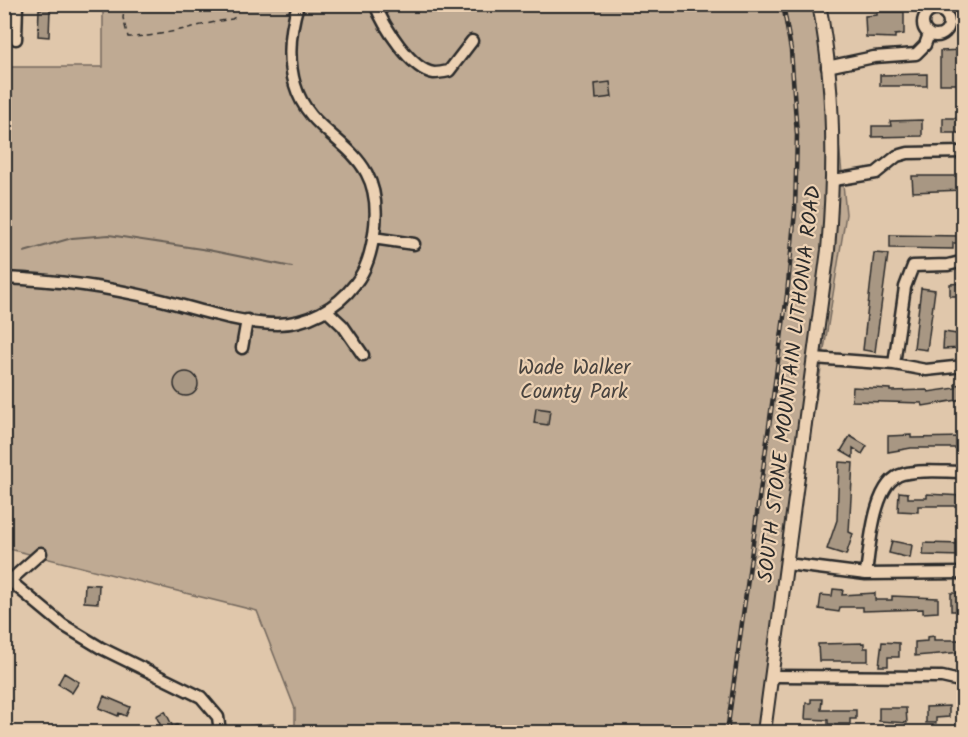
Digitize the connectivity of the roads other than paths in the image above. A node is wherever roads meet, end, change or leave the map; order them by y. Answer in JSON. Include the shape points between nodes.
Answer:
{"nodes":[{"id":1,"x":17,"y":4,"type":"edge"},
{"id":2,"x":298,"y":4,"type":"edge"},
{"id":3,"x":375,"y":4,"type":"edge"},
{"id":4,"x":819,"y":4,"type":"edge"},
{"id":5,"x":945,"y":8,"type":"edge"},
{"id":6,"x":929,"y":34,"type":"junction"},
{"id":7,"x":16,"y":39,"type":"dead end"},
{"id":8,"x":472,"y":41,"type":"dead end"},
{"id":9,"x":827,"y":67,"type":"junction"},
{"id":10,"x":963,"y":152,"type":"edge"},
{"id":11,"x":834,"y":180,"type":"junction"},
{"id":12,"x":373,"y":238,"type":"junction"},
{"id":13,"x":414,"y":244,"type":"dead end"},
{"id":14,"x":963,"y":261,"type":"edge"},
{"id":15,"x":4,"y":278,"type":"edge"},
{"id":16,"x":326,"y":310,"type":"junction"},
{"id":17,"x":247,"y":320,"type":"junction"},
{"id":18,"x":242,"y":348,"type":"dead end"},
{"id":19,"x":363,"y":355,"type":"dead end"},
{"id":20,"x":814,"y":358,"type":"junction"},
{"id":21,"x":894,"y":364,"type":"junction"},
{"id":22,"x":963,"y":366,"type":"edge"},
{"id":23,"x":963,"y":472,"type":"edge"},
{"id":24,"x":41,"y":553,"type":"dead end"},
{"id":25,"x":787,"y":564,"type":"junction"},
{"id":26,"x":963,"y":573,"type":"edge"},
{"id":27,"x":866,"y":574,"type":"junction"},
{"id":28,"x":7,"y":583,"type":"edge"},
{"id":29,"x":772,"y":676,"type":"junction"},
{"id":30,"x":963,"y":682,"type":"edge"},
{"id":31,"x":220,"y":732,"type":"edge"},
{"id":32,"x":764,"y":732,"type":"edge"}],
"edges":[{"from":1,"to":7,"type":"street"},
{"from":2,"to":12,"type":"street","via":[[290,45],[295,86],[310,113],[350,150],[365,170],[375,204]]},
{"from":3,"to":8,"type":"street","via":[[416,65],[433,73],[449,71]]},
{"from":4,"to":9,"type":"main road","name":"SOUTH STONE MOUNTAIN LITHONIA ROAD"},
{"from":5,"to":6,"type":"street","via":[[925,16],[924,27]]},
{"from":5,"to":6,"type":"street","via":[[948,29],[938,36]]},
{"from":6,"to":9,"type":"street","via":[[916,54],[874,57]]},
{"from":9,"to":11,"type":"main road","name":"SOUTH STONE MOUNTAIN LITHONIA ROAD"},
{"from":10,"to":11,"type":"street","via":[[908,153],[897,156],[876,173]]},
{"from":11,"to":20,"type":"main road","name":"SOUTH STONE MOUNTAIN LITHONIA ROAD"},
{"from":12,"to":13,"type":"street"},
{"from":12,"to":16,"type":"street","via":[[361,276],[346,295]]},
{"from":14,"to":21,"type":"street","via":[[913,266],[905,287]]},
{"from":15,"to":17,"type":"street","via":[[101,288]]},
{"from":16,"to":17,"type":"street","via":[[291,323]]},
{"from":16,"to":19,"type":"street"},
{"from":17,"to":18,"type":"street"},
{"from":20,"to":21,"type":"street"},
{"from":20,"to":25,"type":"main road","name":"SOUTH STONE MOUNTAIN LITHONIA ROAD"},
{"from":21,"to":22,"type":"street","via":[[926,370]]},
{"from":23,"to":27,"type":"street","via":[[901,474],[888,482],[877,511]]},
{"from":24,"to":28,"type":"street"},
{"from":25,"to":27,"type":"street"},
{"from":25,"to":29,"type":"main road","name":"SOUTH STONE MOUNTAIN LITHONIA ROAD"},
{"from":26,"to":27,"type":"street"},
{"from":28,"to":31,"type":"street","via":[[100,648],[201,697],[218,717]]},
{"from":29,"to":30,"type":"street","via":[[942,677]]},
{"from":29,"to":32,"type":"main road","name":"SOUTH STONE MOUNTAIN LITHONIA ROAD"}]}
